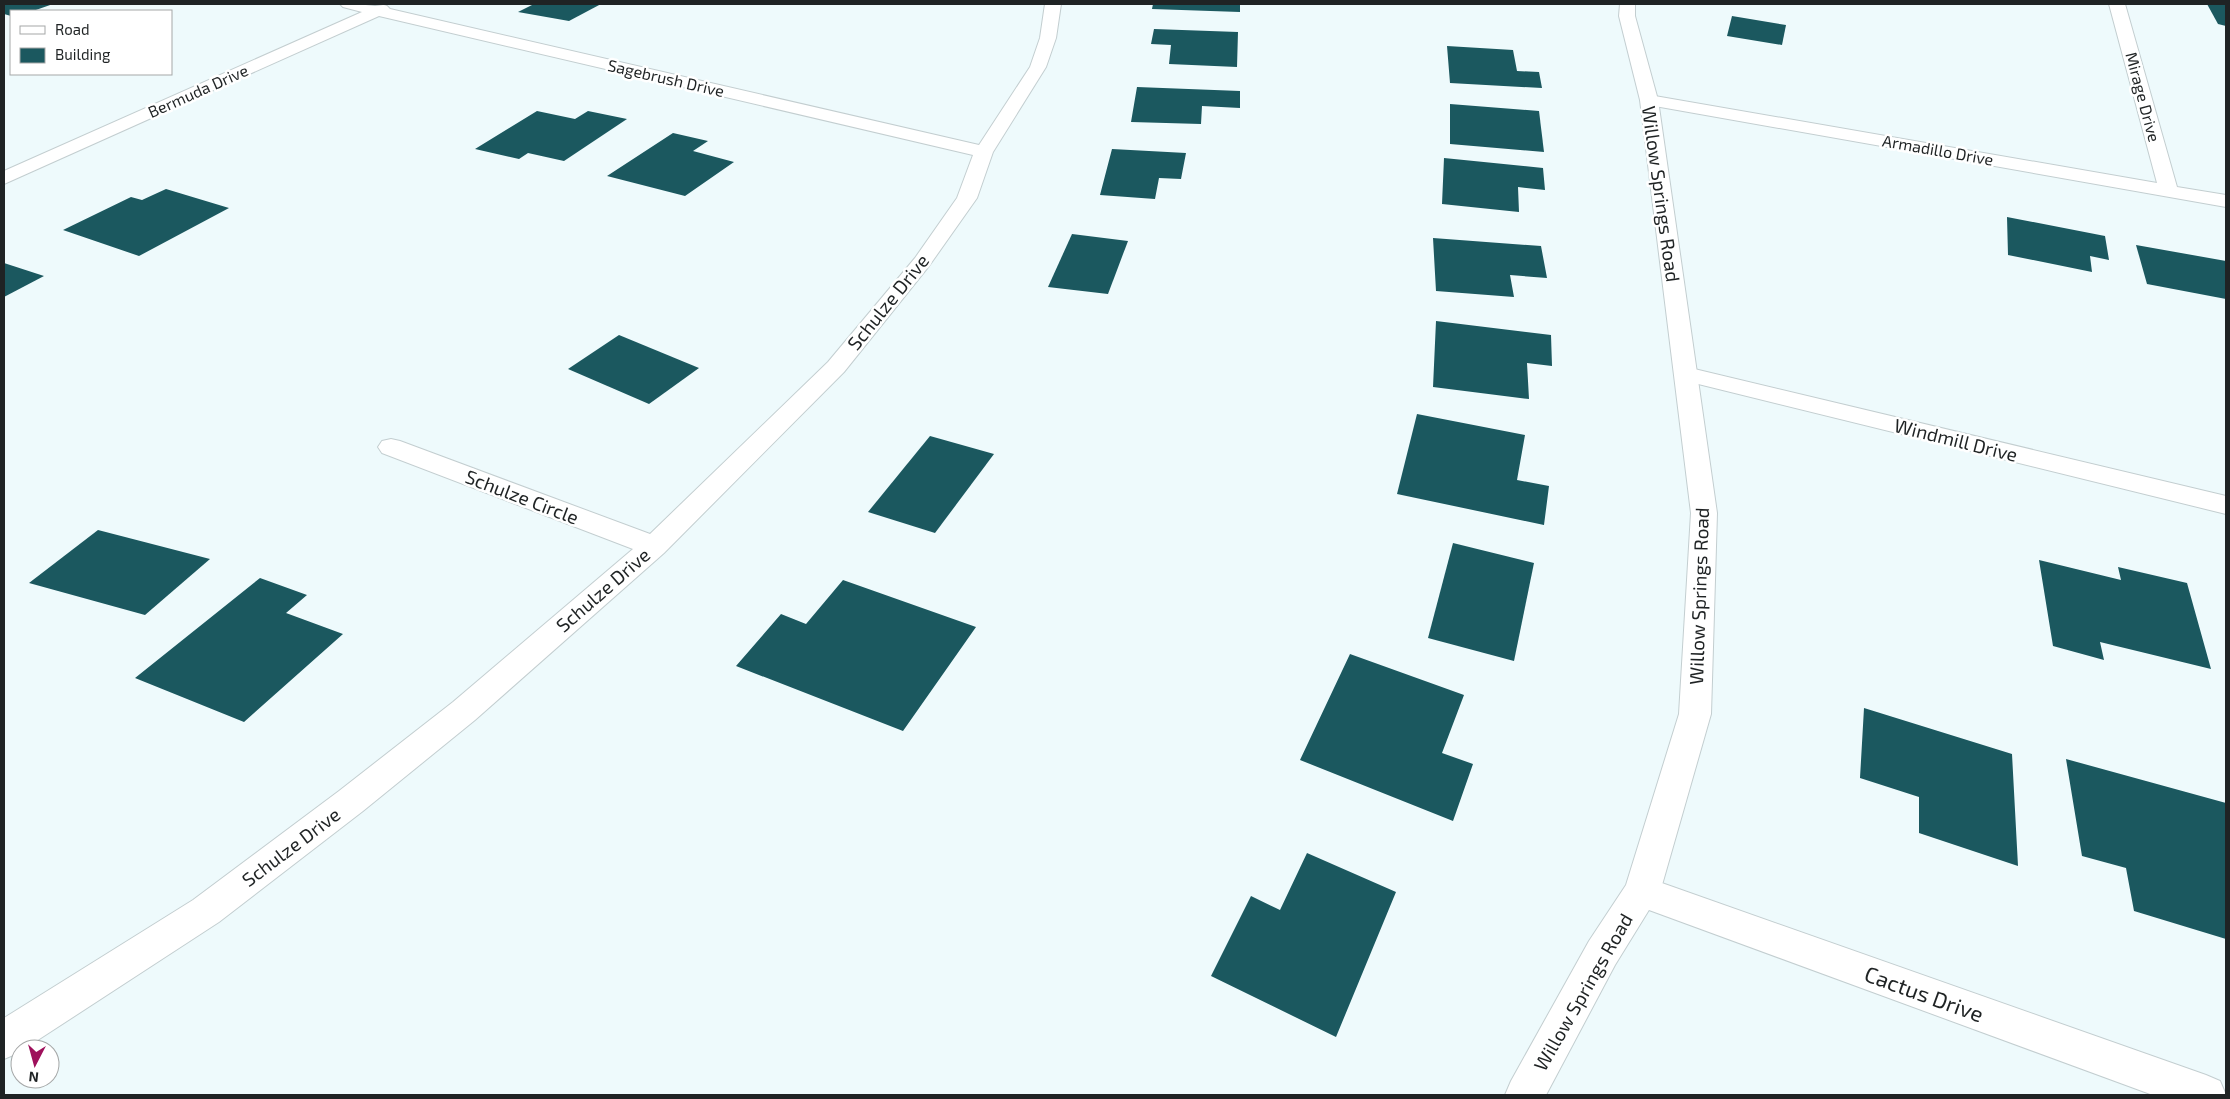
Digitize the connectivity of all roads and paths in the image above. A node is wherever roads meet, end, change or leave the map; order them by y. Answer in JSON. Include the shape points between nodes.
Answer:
{"nodes":[{"id":1,"x":348,"y":4,"type":"edge"},
{"id":2,"x":1053,"y":4,"type":"edge"},
{"id":3,"x":1627,"y":4,"type":"edge"},
{"id":4,"x":2117,"y":4,"type":"edge"},
{"id":5,"x":385,"y":7,"type":"edge"},
{"id":6,"x":1649,"y":100,"type":"junction"},
{"id":7,"x":984,"y":152,"type":"junction"},
{"id":8,"x":4,"y":178,"type":"edge"},
{"id":9,"x":2169,"y":191,"type":"junction"},
{"id":10,"x":2226,"y":201,"type":"edge"},
{"id":11,"x":1686,"y":374,"type":"junction"},
{"id":12,"x":391,"y":447,"type":"dead end"},
{"id":13,"x":2226,"y":505,"type":"edge"},
{"id":14,"x":654,"y":546,"type":"junction"},
{"id":15,"x":1642,"y":892,"type":"junction"},
{"id":16,"x":4,"y":1040,"type":"edge"},
{"id":17,"x":1525,"y":1095,"type":"edge"},
{"id":18,"x":2206,"y":1095,"type":"edge"}],
"edges":[{"from":1,"to":5,"type":"street","name":"Sagebrush Drive"},
{"from":2,"to":7,"type":"street","name":"Schulze Drive","via":[[1048,38],[1038,67]]},
{"from":3,"to":6,"type":"street","name":"Willow Springs Road","via":[[1627,16]]},
{"from":4,"to":9,"type":"street","name":"Mirage Drive"},
{"from":5,"to":7,"type":"street","name":"Sagebrush Drive"},
{"from":5,"to":8,"type":"street","name":"Bermuda Drive"},
{"from":6,"to":9,"type":"street","name":"Armadillo Drive"},
{"from":6,"to":11,"type":"street","name":"Willow Springs Road"},
{"from":7,"to":14,"type":"street","name":"Schulze Drive","via":[[968,198],[922,262],[836,367]]},
{"from":9,"to":10,"type":"street","name":"Armadillo Drive"},
{"from":11,"to":13,"type":"street","name":"Windmill Drive"},
{"from":11,"to":15,"type":"street","name":"Willow Springs Road","via":[[1704,513],[1695,714]]},
{"from":12,"to":14,"type":"street","name":"Schulze Circle"},
{"from":14,"to":16,"type":"street","name":"Schulze Drive","via":[[464,711],[344,807],[206,911]]},
{"from":15,"to":17,"type":"street","name":"Willow Springs Road","via":[[1602,952]]},
{"from":15,"to":18,"type":"street","name":"Cactus Drive"}]}
